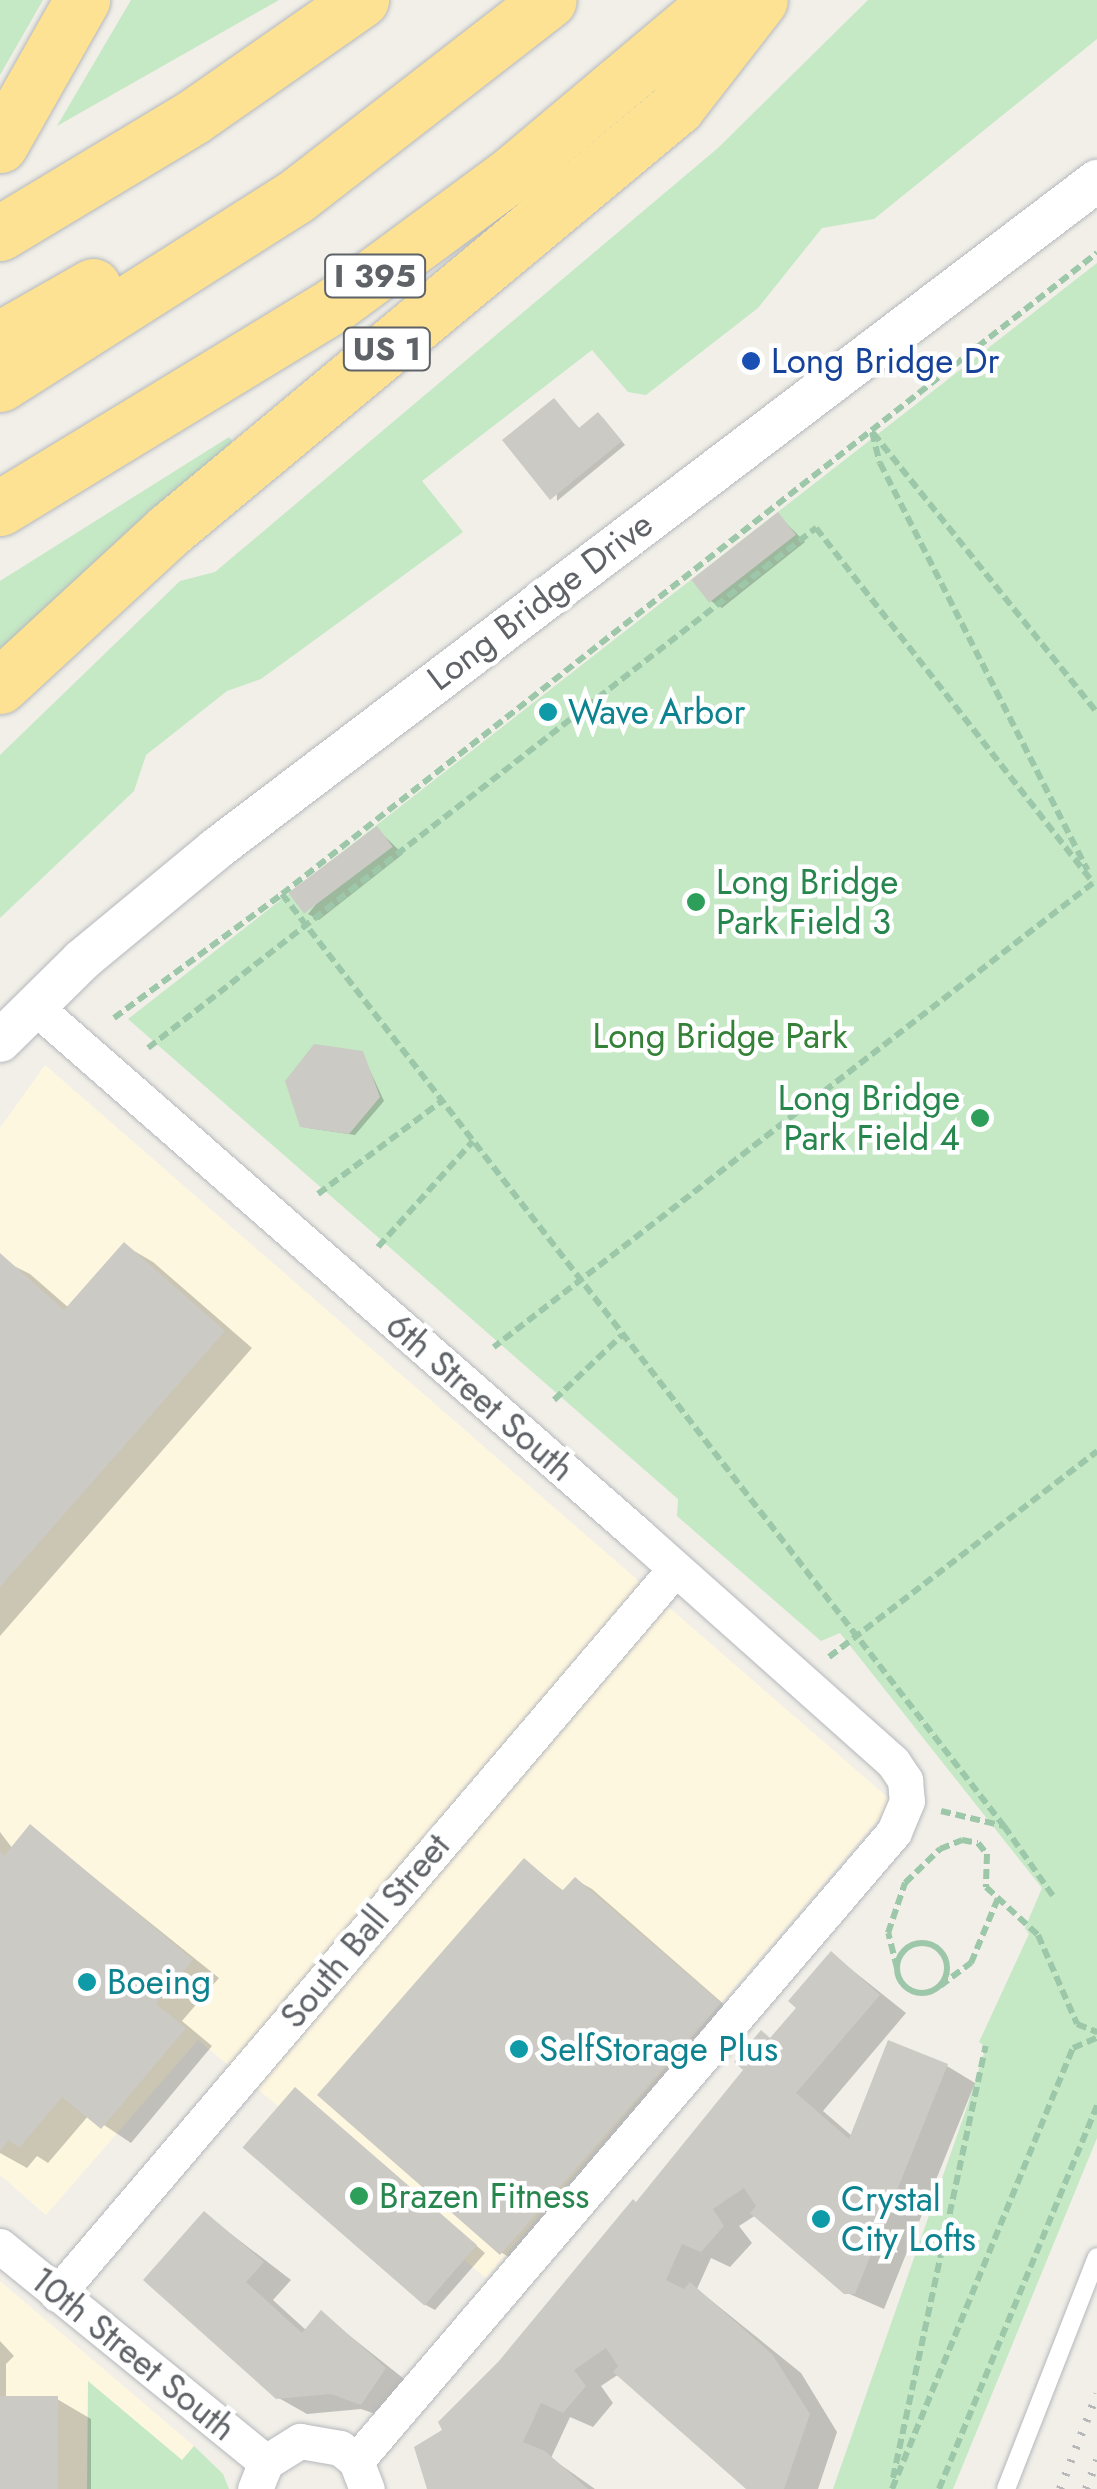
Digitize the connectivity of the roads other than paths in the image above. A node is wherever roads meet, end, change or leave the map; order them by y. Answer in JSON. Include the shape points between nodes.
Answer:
{"nodes":[{"id":1,"x":82,"y":0,"type":"edge"},
{"id":2,"x":361,"y":0,"type":"edge"},
{"id":3,"x":502,"y":0,"type":"edge"},
{"id":4,"x":549,"y":0,"type":"edge"},
{"id":5,"x":718,"y":0,"type":"edge"},
{"id":6,"x":760,"y":0,"type":"edge"},
{"id":7,"x":0,"y":145,"type":"edge"},
{"id":8,"x":1097,"y":181,"type":"edge"},
{"id":9,"x":0,"y":233,"type":"edge"},
{"id":10,"x":0,"y":339,"type":"edge"},
{"id":11,"x":0,"y":384,"type":"edge"},
{"id":12,"x":0,"y":508,"type":"edge"},
{"id":13,"x":0,"y":686,"type":"edge"},
{"id":14,"x":33,"y":1006,"type":"junction"},
{"id":15,"x":0,"y":1040,"type":"edge"},
{"id":16,"x":675,"y":1568,"type":"junction"},
{"id":17,"x":0,"y":2246,"type":"edge"},
{"id":18,"x":1097,"y":2257,"type":"edge"},
{"id":19,"x":57,"y":2294,"type":"junction"},
{"id":20,"x":361,"y":2475,"type":"edge"},
{"id":21,"x":260,"y":2476,"type":"edge"},
{"id":22,"x":1006,"y":2489,"type":"edge"}],
"edges":[{"from":1,"to":7,"type":"highway"},
{"from":2,"to":9,"type":"highway","via":[[193,117]]},
{"from":3,"to":10,"type":"highway","via":[[259,182]]},
{"from":4,"to":11,"type":"highway","via":[[295,197]]},
{"from":5,"to":12,"type":"highway","number":"I 395","via":[[509,176],[362,285],[159,417]]},
{"from":6,"to":13,"type":"highway","number":"US 1","via":[[677,107],[169,530]]},
{"from":8,"to":14,"type":"street","name":"Long Bridge Drive","via":[[216,849]]},
{"from":14,"to":15,"type":"street","name":"Long Bridge Drive"},
{"from":14,"to":16,"type":"street","name":"6th Street South"},
{"from":16,"to":19,"type":"street","name":"South Ball Street"},
{"from":16,"to":20,"type":"street","name":"6th Street South","via":[[893,1762],[918,1805]]},
{"from":17,"to":19,"type":"street","name":"10th Street South"},
{"from":18,"to":22,"type":"lane"},
{"from":19,"to":21,"type":"street","name":"10th Street South"},
{"from":20,"to":21,"type":"street","via":[[340,2448],[300,2441]]}]}
